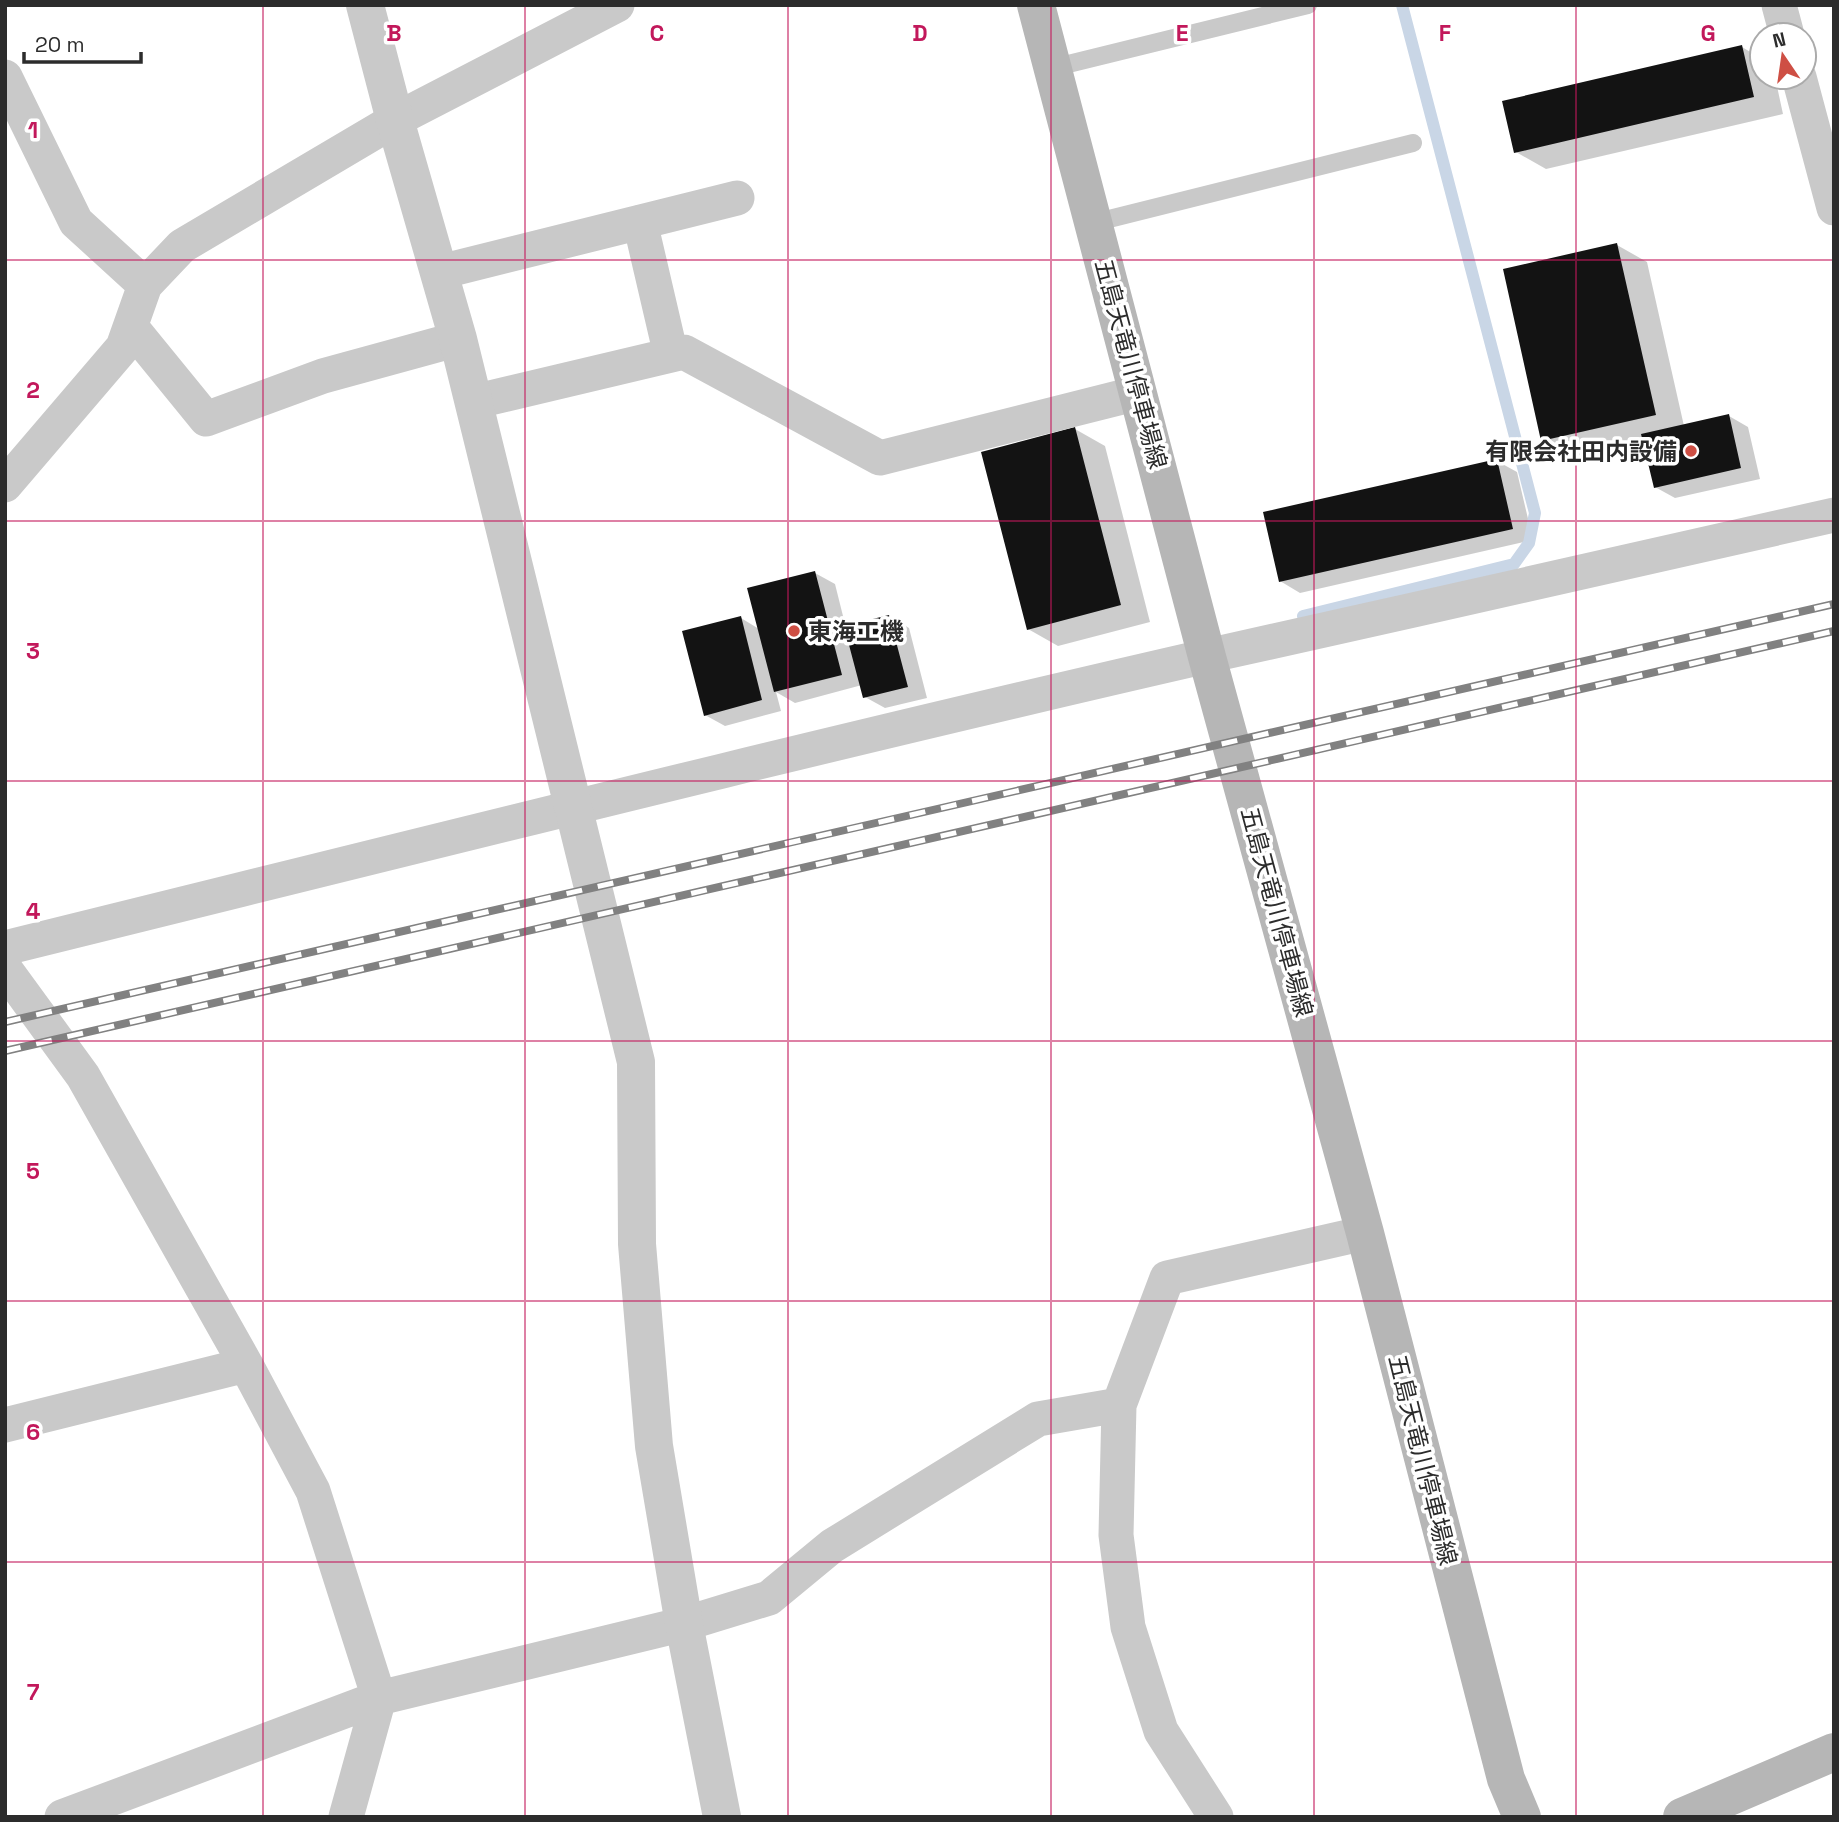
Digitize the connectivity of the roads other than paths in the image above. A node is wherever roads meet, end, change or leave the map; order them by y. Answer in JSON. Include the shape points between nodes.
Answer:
{"nodes":[{"id":1,"x":365,"y":5,"type":"edge"},
{"id":2,"x":617,"y":5,"type":"edge"},
{"id":3,"x":1036,"y":5,"type":"edge"},
{"id":4,"x":1308,"y":5,"type":"edge"},
{"id":5,"x":1052,"y":68,"type":"junction"},
{"id":6,"x":5,"y":77,"type":"edge"},
{"id":7,"x":1803,"y":91,"type":"edge"},
{"id":8,"x":395,"y":120,"type":"junction"},
{"id":9,"x":1413,"y":143,"type":"dead end"},
{"id":10,"x":737,"y":198,"type":"dead end"},
{"id":11,"x":1834,"y":208,"type":"edge"},
{"id":12,"x":640,"y":222,"type":"junction"},
{"id":13,"x":1093,"y":223,"type":"junction"},
{"id":14,"x":440,"y":272,"type":"junction"},
{"id":15,"x":145,"y":285,"type":"junction"},
{"id":16,"x":131,"y":327,"type":"junction"},
{"id":17,"x":458,"y":339,"type":"junction"},
{"id":18,"x":671,"y":355,"type":"junction"},
{"id":19,"x":1138,"y":393,"type":"junction"},
{"id":20,"x":473,"y":402,"type":"junction"},
{"id":21,"x":5,"y":485,"type":"edge"},
{"id":22,"x":1834,"y":515,"type":"edge"},
{"id":23,"x":1207,"y":657,"type":"junction"},
{"id":24,"x":573,"y":808,"type":"junction"},
{"id":25,"x":5,"y":948,"type":"edge"},
{"id":26,"x":5,"y":969,"type":"edge"},
{"id":27,"x":1365,"y":1233,"type":"junction"},
{"id":28,"x":246,"y":1365,"type":"junction"},
{"id":29,"x":1119,"y":1405,"type":"junction"},
{"id":30,"x":5,"y":1425,"type":"edge"},
{"id":31,"x":684,"y":1624,"type":"junction"},
{"id":32,"x":379,"y":1698,"type":"junction"},
{"id":33,"x":1834,"y":1752,"type":"edge"},
{"id":34,"x":61,"y":1817,"type":"edge"},
{"id":35,"x":346,"y":1817,"type":"edge"},
{"id":36,"x":722,"y":1817,"type":"edge"},
{"id":37,"x":1216,"y":1817,"type":"edge"},
{"id":38,"x":1522,"y":1817,"type":"edge"},
{"id":39,"x":1682,"y":1817,"type":"edge"}],
"edges":[{"from":1,"to":8,"type":"street"},
{"from":2,"to":8,"type":"street"},
{"from":3,"to":5,"type":"main road","name":"五島天竜川停車場線"},
{"from":4,"to":5,"type":"lane"},
{"from":5,"to":13,"type":"main road","name":"五島天竜川停車場線"},
{"from":6,"to":15,"type":"street","via":[[76,222]]},
{"from":7,"to":11,"type":"street"},
{"from":8,"to":14,"type":"street"},
{"from":8,"to":15,"type":"street","via":[[182,246]]},
{"from":9,"to":13,"type":"lane"},
{"from":10,"to":12,"type":"street"},
{"from":12,"to":14,"type":"street"},
{"from":12,"to":18,"type":"street"},
{"from":13,"to":19,"type":"main road","name":"五島天竜川停車場線"},
{"from":14,"to":17,"type":"street"},
{"from":15,"to":16,"type":"street"},
{"from":16,"to":17,"type":"street","via":[[206,419],[323,376]]},
{"from":16,"to":21,"type":"street","via":[[123,347]]},
{"from":17,"to":20,"type":"street"},
{"from":18,"to":19,"type":"street","via":[[684,352],[880,457]]},
{"from":18,"to":20,"type":"street"},
{"from":19,"to":23,"type":"main road","name":"五島天竜川停車場線"},
{"from":20,"to":24,"type":"street"},
{"from":22,"to":23,"type":"street"},
{"from":23,"to":24,"type":"street"},
{"from":23,"to":27,"type":"main road","name":"五島天竜川停車場線"},
{"from":24,"to":25,"type":"street"},
{"from":24,"to":31,"type":"street","via":[[636,1062],[637,1244],[654,1446]]},
{"from":26,"to":28,"type":"street","via":[[83,1076]]},
{"from":27,"to":29,"type":"street","via":[[1167,1278]]},
{"from":27,"to":38,"type":"main road","name":"五島天竜川停車場線","via":[[1506,1779]]},
{"from":28,"to":30,"type":"street"},
{"from":28,"to":32,"type":"street","via":[[313,1491]]},
{"from":29,"to":31,"type":"street","via":[[1038,1419],[832,1546],[769,1598]]},
{"from":29,"to":37,"type":"street","via":[[1116,1535],[1128,1627],[1161,1731]]},
{"from":31,"to":32,"type":"street"},
{"from":31,"to":36,"type":"street"},
{"from":32,"to":34,"type":"street"},
{"from":32,"to":35,"type":"street"},
{"from":33,"to":39,"type":"main road"}]}
